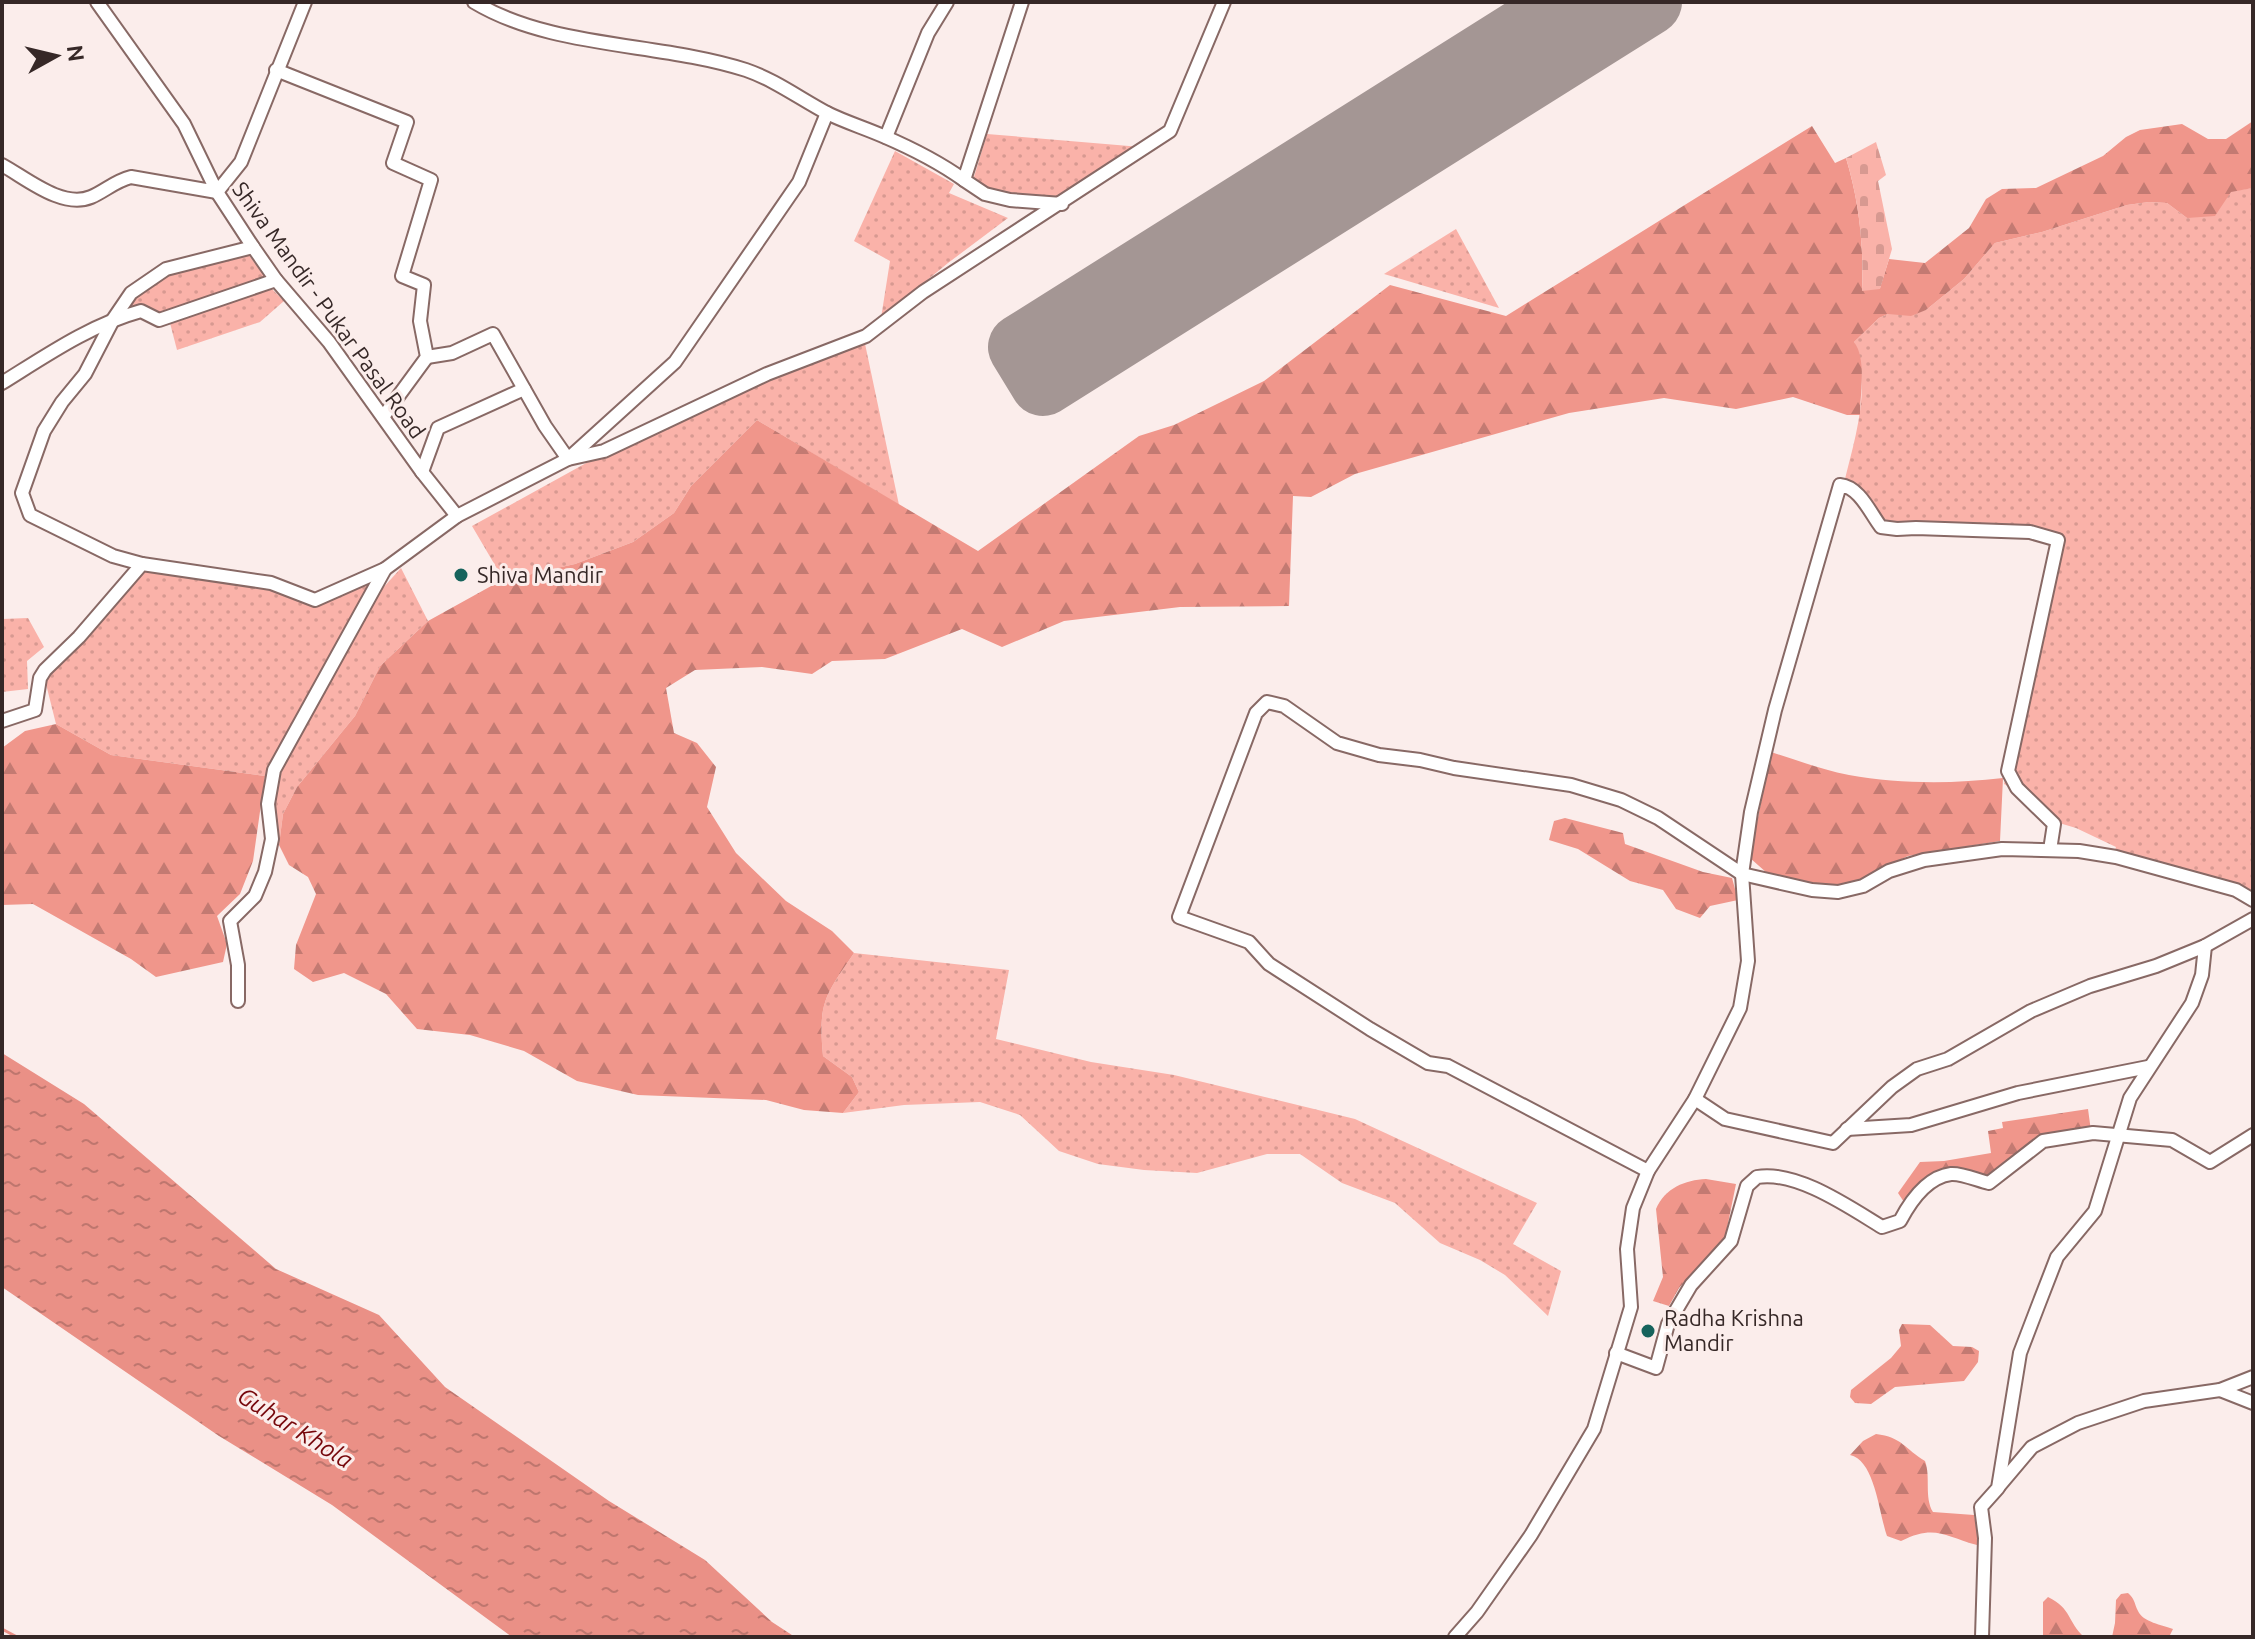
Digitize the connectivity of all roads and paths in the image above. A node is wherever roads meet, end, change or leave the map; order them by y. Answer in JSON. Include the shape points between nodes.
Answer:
{"nodes":[{"id":1,"x":97,"y":2,"type":"edge"},
{"id":2,"x":305,"y":2,"type":"edge"},
{"id":3,"x":474,"y":2,"type":"edge"},
{"id":4,"x":947,"y":2,"type":"edge"},
{"id":5,"x":1022,"y":2,"type":"edge"},
{"id":6,"x":1224,"y":2,"type":"edge"},
{"id":7,"x":276,"y":70,"type":"junction"},
{"id":8,"x":827,"y":113,"type":"junction"},
{"id":9,"x":886,"y":137,"type":"junction"},
{"id":10,"x":2,"y":165,"type":"edge"},
{"id":11,"x":964,"y":180,"type":"junction"},
{"id":12,"x":217,"y":192,"type":"junction"},
{"id":13,"x":1062,"y":204,"type":"junction"},
{"id":14,"x":253,"y":247,"type":"junction"},
{"id":15,"x":276,"y":280,"type":"junction"},
{"id":16,"x":114,"y":318,"type":"junction"},
{"id":17,"x":427,"y":357,"type":"junction"},
{"id":18,"x":2,"y":383,"type":"edge"},
{"id":19,"x":524,"y":389,"type":"junction"},
{"id":20,"x":383,"y":417,"type":"junction"},
{"id":21,"x":568,"y":459,"type":"junction"},
{"id":22,"x":422,"y":472,"type":"junction"},
{"id":23,"x":457,"y":516,"type":"junction"},
{"id":24,"x":142,"y":564,"type":"junction"},
{"id":25,"x":385,"y":569,"type":"junction"},
{"id":26,"x":2,"y":721,"type":"edge"},
{"id":27,"x":2050,"y":850,"type":"junction"},
{"id":28,"x":1742,"y":874,"type":"junction"},
{"id":29,"x":2253,"y":900,"type":"edge"},
{"id":30,"x":2253,"y":919,"type":"edge"},
{"id":31,"x":2205,"y":946,"type":"junction"},
{"id":32,"x":238,"y":1001,"type":"dead end"},
{"id":33,"x":2148,"y":1067,"type":"junction"},
{"id":34,"x":1695,"y":1099,"type":"junction"},
{"id":35,"x":1847,"y":1129,"type":"junction"},
{"id":36,"x":2253,"y":1135,"type":"edge"},
{"id":37,"x":2120,"y":1137,"type":"junction"},
{"id":38,"x":1648,"y":1171,"type":"junction"},
{"id":39,"x":1616,"y":1353,"type":"junction"},
{"id":40,"x":2253,"y":1377,"type":"edge"},
{"id":41,"x":2220,"y":1390,"type":"junction"},
{"id":42,"x":2253,"y":1403,"type":"edge"},
{"id":43,"x":1998,"y":1488,"type":"junction"},
{"id":44,"x":1982,"y":1621,"type":"junction"},
{"id":45,"x":1455,"y":1637,"type":"edge"},
{"id":46,"x":1982,"y":1637,"type":"edge"},
{"id":47,"x":1993,"y":1637,"type":"edge"}],
"edges":[{"from":1,"to":12,"type":"street","name":"Shiva Mandir - Pukar Pasal Road","via":[[184,124]]},
{"from":2,"to":7,"type":"street"},
{"from":3,"to":8,"type":"street","via":[[498,16],[575,37],[746,70]]},
{"from":4,"to":9,"type":"street","via":[[928,33]]},
{"from":5,"to":11,"type":"street"},
{"from":6,"to":13,"type":"street","via":[[1170,131]]},
{"from":7,"to":12,"type":"street","via":[[241,162]]},
{"from":7,"to":17,"type":"street","via":[[407,122],[393,163],[431,180],[402,276],[424,285],[420,321]]},
{"from":8,"to":9,"type":"street"},
{"from":8,"to":21,"type":"street","via":[[799,182],[675,362]]},
{"from":9,"to":11,"type":"street"},
{"from":10,"to":12,"type":"street","via":[[71,199],[89,198],[131,177]]},
{"from":11,"to":13,"type":"street","via":[[985,194]]},
{"from":12,"to":14,"type":"street","name":"Shiva Mandir - Pukar Pasal Road"},
{"from":13,"to":21,"type":"street","via":[[923,292],[866,336],[767,374],[604,451]]},
{"from":14,"to":15,"type":"street","name":"Shiva Mandir - Pukar Pasal Road"},
{"from":14,"to":16,"type":"street","via":[[166,269],[131,293]]},
{"from":15,"to":16,"type":"street","via":[[159,320],[141,311]]},
{"from":15,"to":20,"type":"street","name":"Shiva Mandir - Pukar Pasal Road"},
{"from":16,"to":18,"type":"street"},
{"from":16,"to":24,"type":"street","via":[[85,374],[44,431],[22,493],[30,515],[113,556]]},
{"from":17,"to":19,"type":"street","via":[[452,353],[493,334]]},
{"from":17,"to":20,"type":"street"},
{"from":19,"to":21,"type":"street"},
{"from":19,"to":22,"type":"street","via":[[438,428]]},
{"from":20,"to":22,"type":"street","name":"Shiva Mandir - Pukar Pasal Road"},
{"from":21,"to":23,"type":"street"},
{"from":22,"to":23,"type":"street","name":"Shiva Mandir - Pukar Pasal Road"},
{"from":23,"to":25,"type":"street"},
{"from":24,"to":25,"type":"street","via":[[271,583],[315,600]]},
{"from":24,"to":26,"type":"street","via":[[45,670],[35,710]]},
{"from":25,"to":32,"type":"street","via":[[274,770],[268,804],[272,839],[265,872],[255,896],[230,921]]},
{"from":27,"to":28,"type":"street","via":[[2002,849],[1924,860],[1838,892]]},
{"from":27,"to":28,"type":"street","via":[[2054,824],[2017,788],[2008,771],[2058,540],[2030,532],[1881,527],[1861,498],[1840,485],[1775,710]]},
{"from":27,"to":29,"type":"street","via":[[2145,864],[2236,890]]},
{"from":28,"to":34,"type":"street","via":[[1748,961],[1740,1008]]},
{"from":28,"to":38,"type":"street","via":[[1621,800],[1571,785],[1379,755],[1337,743],[1284,706],[1267,702],[1256,713],[1179,917],[1249,942],[1269,964],[1428,1063],[1448,1066]]},
{"from":30,"to":31,"type":"street"},
{"from":31,"to":33,"type":"street","via":[[2192,1003]]},
{"from":31,"to":35,"type":"street","via":[[2031,1011],[1948,1059],[1917,1069]]},
{"from":33,"to":35,"type":"street","via":[[2018,1093],[1911,1125]]},
{"from":33,"to":37,"type":"street","via":[[2130,1098]]},
{"from":34,"to":35,"type":"street","via":[[1725,1119],[1833,1143]]},
{"from":34,"to":38,"type":"street"},
{"from":36,"to":37,"type":"street","via":[[2210,1162],[2172,1140]]},
{"from":37,"to":39,"type":"street","via":[[2093,1133],[2043,1141],[1989,1183],[1952,1174],[1912,1199],[1900,1221],[1882,1227],[1802,1184],[1757,1177],[1747,1186],[1731,1241],[1691,1285],[1668,1324],[1656,1368]]},
{"from":37,"to":43,"type":"street","via":[[2095,1211],[2057,1257],[2020,1353]]},
{"from":38,"to":39,"type":"street","via":[[1633,1208],[1627,1249],[1631,1307]]},
{"from":39,"to":45,"type":"street","via":[[1594,1429],[1531,1535]]},
{"from":40,"to":41,"type":"street"},
{"from":41,"to":42,"type":"street"},
{"from":41,"to":43,"type":"street","via":[[2144,1401],[2078,1423],[2032,1447]]},
{"from":43,"to":44,"type":"street","via":[[1981,1507]]},
{"from":44,"to":46,"type":"street"},
{"from":44,"to":47,"type":"street"}]}
